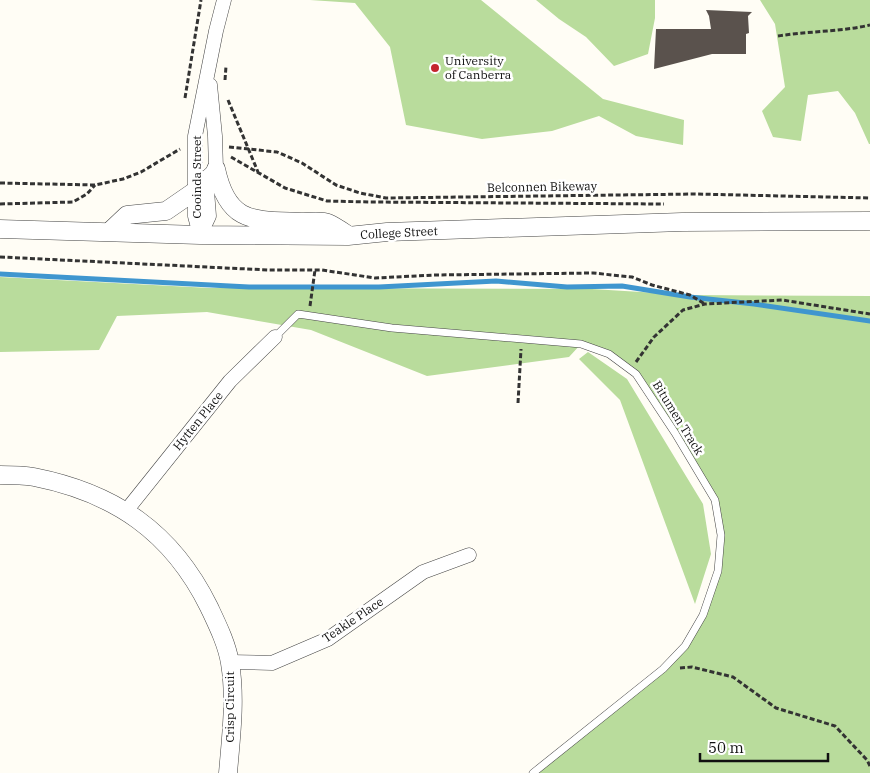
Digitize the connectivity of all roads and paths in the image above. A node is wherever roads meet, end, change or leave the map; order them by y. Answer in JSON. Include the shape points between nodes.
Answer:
{"nodes":[{"id":1,"x":200,"y":0,"type":"edge"},
{"id":2,"x":224,"y":0,"type":"edge"},
{"id":3,"x":870,"y":25,"type":"edge"},
{"id":4,"x":778,"y":36,"type":"dead end"},
{"id":5,"x":209,"y":69,"type":"junction"},
{"id":6,"x":185,"y":99,"type":"dead end"},
{"id":7,"x":224,"y":102,"type":"dead end"},
{"id":8,"x":224,"y":147,"type":"dead end"},
{"id":9,"x":184,"y":148,"type":"dead end"},
{"id":10,"x":249,"y":148,"type":"junction"},
{"id":11,"x":220,"y":161,"type":"junction"},
{"id":12,"x":258,"y":172,"type":"junction"},
{"id":13,"x":0,"y":184,"type":"edge"},
{"id":14,"x":95,"y":185,"type":"junction"},
{"id":15,"x":195,"y":191,"type":"junction"},
{"id":16,"x":870,"y":198,"type":"edge"},
{"id":17,"x":0,"y":204,"type":"edge"},
{"id":18,"x":667,"y":204,"type":"dead end"},
{"id":19,"x":798,"y":220,"type":"junction"},
{"id":20,"x":870,"y":222,"type":"edge"},
{"id":21,"x":870,"y":229,"type":"edge"},
{"id":22,"x":0,"y":230,"type":"edge"},
{"id":23,"x":108,"y":232,"type":"junction"},
{"id":24,"x":200,"y":235,"type":"junction"},
{"id":25,"x":348,"y":236,"type":"junction"},
{"id":26,"x":0,"y":257,"type":"edge"},
{"id":27,"x":315,"y":270,"type":"junction"},
{"id":28,"x":705,"y":304,"type":"junction"},
{"id":29,"x":870,"y":314,"type":"edge"},
{"id":30,"x":309,"y":316,"type":"junction"},
{"id":31,"x":275,"y":337,"type":"joint"},
{"id":32,"x":522,"y":338,"type":"junction"},
{"id":33,"x":630,"y":370,"type":"junction"},
{"id":34,"x":518,"y":403,"type":"dead end"},
{"id":35,"x":0,"y":475,"type":"edge"},
{"id":36,"x":126,"y":511,"type":"junction"},
{"id":37,"x":469,"y":555,"type":"dead end"},
{"id":38,"x":230,"y":662,"type":"junction"},
{"id":39,"x":663,"y":669,"type":"junction"},
{"id":40,"x":870,"y":766,"type":"edge"},
{"id":41,"x":228,"y":773,"type":"edge"},
{"id":42,"x":533,"y":773,"type":"edge"}],
"edges":[{"from":1,"to":6,"type":"path"},
{"from":2,"to":5,"type":"street","name":"Cooinda Street"},
{"from":3,"to":4,"type":"path"},
{"from":5,"to":11,"type":"street","name":"Cooinda Street"},
{"from":5,"to":15,"type":"street","name":"Cooinda Street","via":[[195,136]]},
{"from":7,"to":10,"type":"path","via":[[224,93]]},
{"from":8,"to":10,"type":"path","name":"Belconnen Bikeway"},
{"from":9,"to":14,"type":"path","via":[[177,149],[141,172]]},
{"from":10,"to":12,"type":"path"},
{"from":10,"to":16,"type":"path","name":"Belconnen Bikeway","via":[[277,152],[302,163],[336,185],[386,198],[695,194]]},
{"from":11,"to":12,"type":"path"},
{"from":11,"to":24,"type":"street","name":"Cooinda Street","via":[[206,178],[209,216]]},
{"from":11,"to":25,"type":"street","via":[[220,188],[229,204],[244,216],[264,220],[327,222]]},
{"from":12,"to":18,"type":"path","via":[[285,188],[326,201]]},
{"from":13,"to":14,"type":"path"},
{"from":14,"to":17,"type":"path","via":[[73,202]]},
{"from":15,"to":23,"type":"street","via":[[166,211],[127,215]]},
{"from":15,"to":24,"type":"street","name":"Cooinda Street","via":[[195,216]]},
{"from":19,"to":20,"type":"street","name":"College Street"},
{"from":19,"to":21,"type":"street","name":"College Street"},
{"from":19,"to":25,"type":"street","name":"College Street","via":[[387,232]]},
{"from":22,"to":23,"type":"street","name":"College Street"},
{"from":23,"to":24,"type":"street","name":"College Street"},
{"from":24,"to":25,"type":"street","name":"College Street"},
{"from":26,"to":27,"type":"path"},
{"from":27,"to":28,"type":"path","via":[[375,278],[593,273],[632,277],[690,295]]},
{"from":27,"to":30,"type":"path"},
{"from":28,"to":29,"type":"path","via":[[782,300]]},
{"from":28,"to":33,"type":"path","via":[[683,310],[654,337]]},
{"from":30,"to":31,"type":"lane","name":"Bitumen Track","via":[[298,314]]},
{"from":30,"to":32,"type":"lane","name":"Bitumen Track","via":[[392,328]]},
{"from":31,"to":36,"type":"street","name":"Hytten Place","via":[[230,381]]},
{"from":32,"to":33,"type":"lane","name":"Bitumen Track","via":[[580,344],[609,354]]},
{"from":32,"to":34,"type":"path"},
{"from":33,"to":39,"type":"lane","name":"Bitumen Track","via":[[636,374],[715,500],[721,535],[718,571],[703,615],[685,646]]},
{"from":35,"to":36,"type":"street","name":"Crisp Circuit","via":[[33,477],[89,492]]},
{"from":36,"to":38,"type":"street","name":"Crisp Circuit","via":[[175,552],[198,585]]},
{"from":37,"to":38,"type":"street","name":"Teakle Place","via":[[423,572],[328,639],[272,663]]},
{"from":38,"to":41,"type":"street","name":"Crisp Circuit","via":[[233,699]]},
{"from":39,"to":40,"type":"path","via":[[692,667],[733,677],[776,708],[835,726]]},
{"from":39,"to":42,"type":"lane","name":"Bitumen Track"}]}
